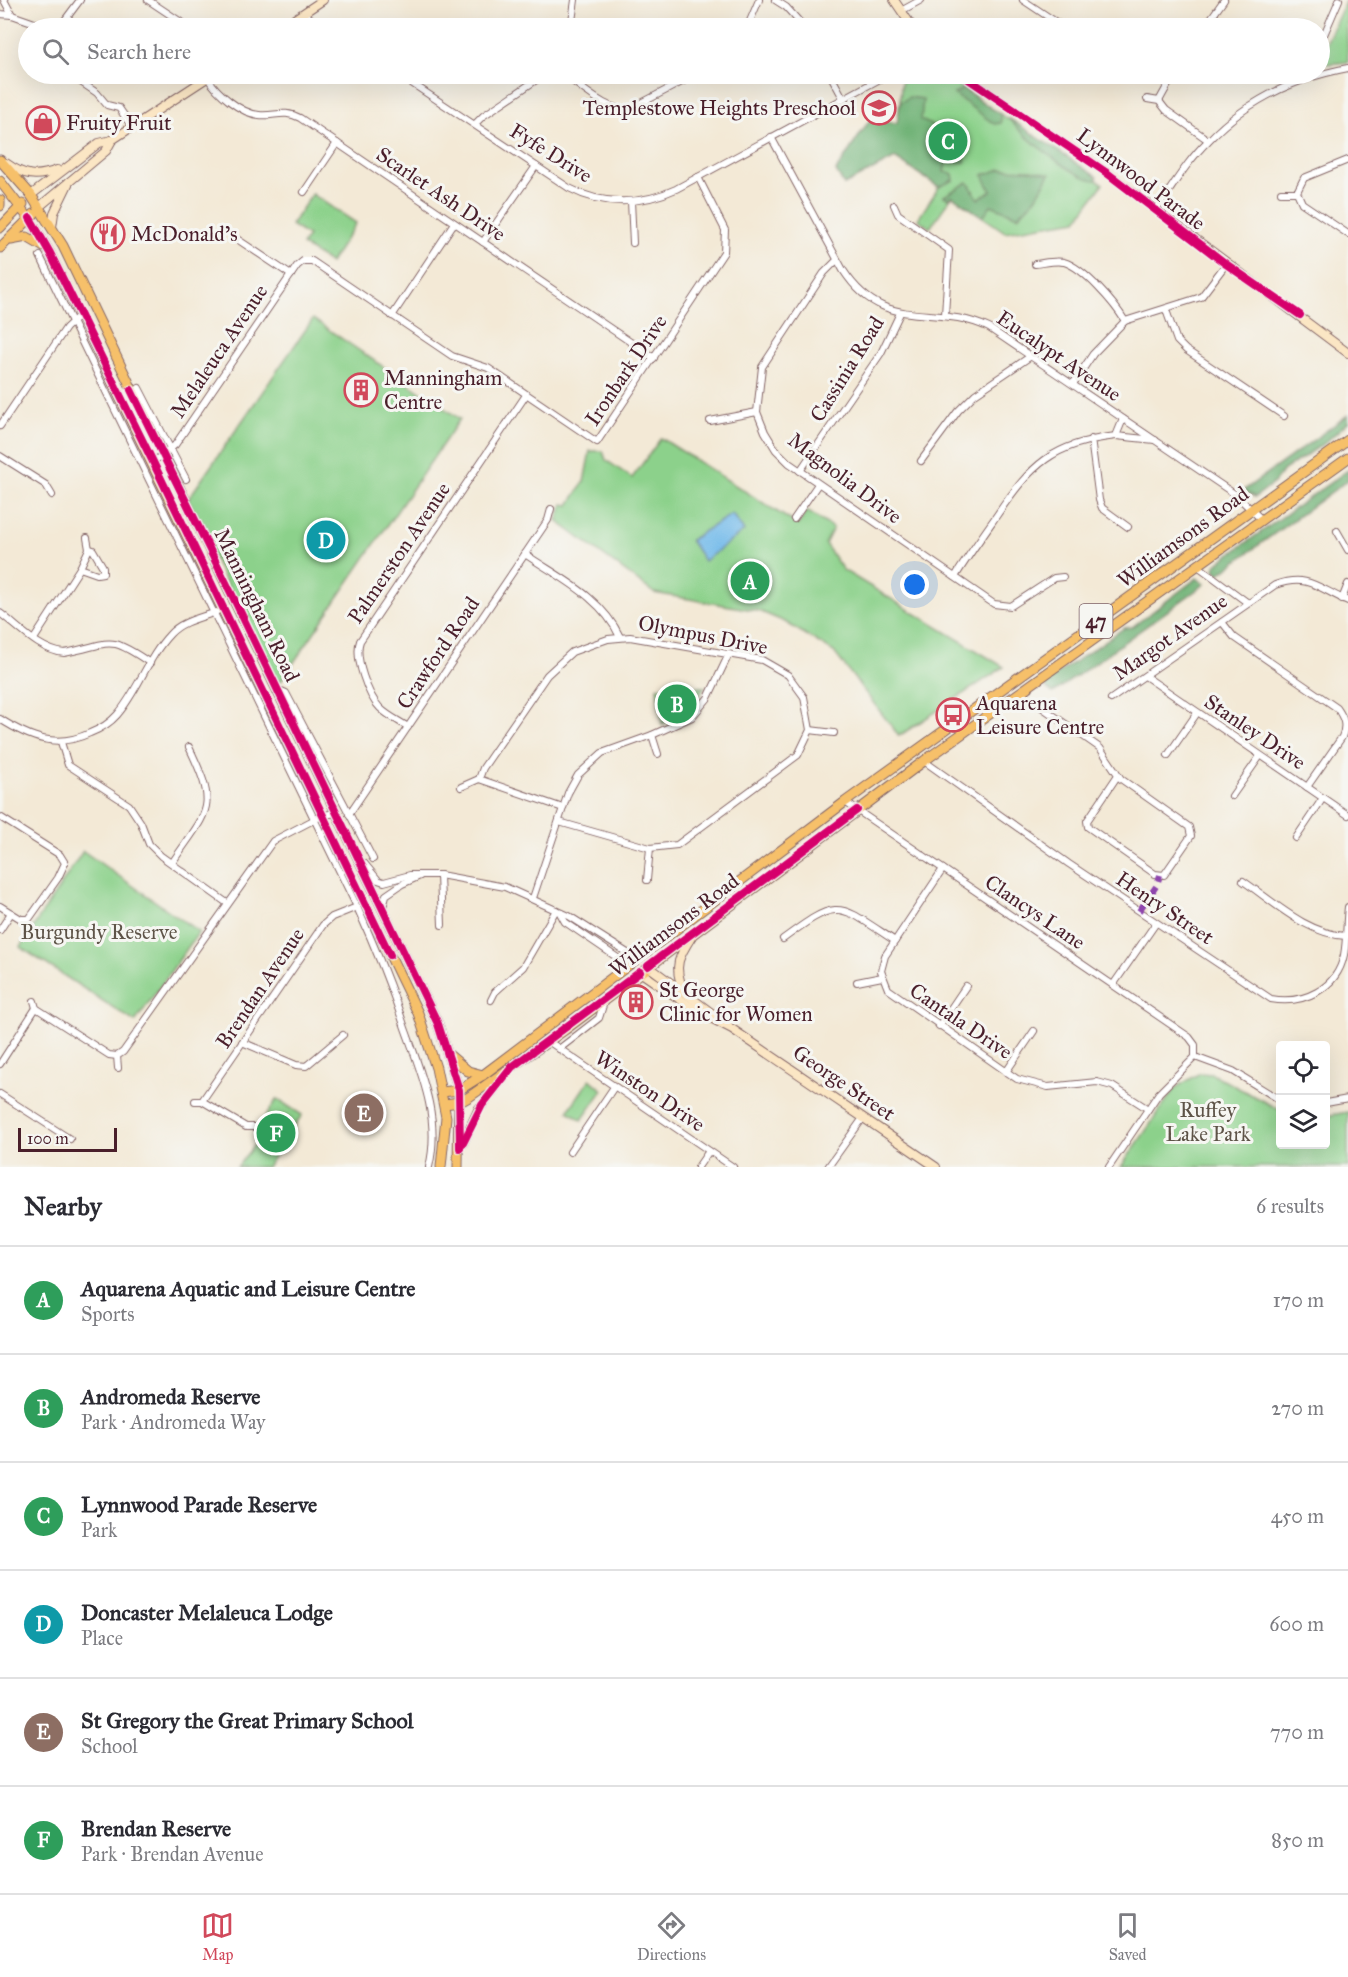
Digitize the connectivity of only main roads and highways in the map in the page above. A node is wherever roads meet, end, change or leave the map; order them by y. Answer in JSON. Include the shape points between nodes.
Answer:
{"nodes":[{"id":1,"x":323,"y":0,"type":"edge"},
{"id":2,"x":894,"y":0,"type":"edge"},
{"id":3,"x":296,"y":18,"type":"edge"},
{"id":4,"x":906,"y":18,"type":"edge"},
{"id":5,"x":196,"y":84,"type":"edge"},
{"id":6,"x":976,"y":84,"type":"edge"},
{"id":7,"x":112,"y":140,"type":"junction"},
{"id":8,"x":0,"y":160,"type":"edge"},
{"id":9,"x":63,"y":168,"type":"junction"},
{"id":10,"x":70,"y":179,"type":"junction"},
{"id":11,"x":0,"y":181,"type":"edge"},
{"id":12,"x":31,"y":195,"type":"junction"},
{"id":13,"x":0,"y":200,"type":"edge"},
{"id":14,"x":0,"y":206,"type":"edge"},
{"id":15,"x":20,"y":207,"type":"junction"},
{"id":16,"x":39,"y":207,"type":"junction"},
{"id":17,"x":30,"y":218,"type":"junction"},
{"id":18,"x":52,"y":226,"type":"junction"},
{"id":19,"x":0,"y":228,"type":"edge"},
{"id":20,"x":2,"y":246,"type":"edge"},
{"id":21,"x":45,"y":254,"type":"junction"},
{"id":22,"x":1300,"y":315,"type":"junction"},
{"id":23,"x":1348,"y":346,"type":"edge"},
{"id":24,"x":1348,"y":353,"type":"edge"},
{"id":25,"x":1348,"y":440,"type":"edge"},
{"id":26,"x":1348,"y":458,"type":"edge"},
{"id":27,"x":234,"y":598,"type":"junction"},
{"id":28,"x":222,"y":604,"type":"junction"},
{"id":29,"x":1010,"y":683,"type":"junction"},
{"id":30,"x":1020,"y":692,"type":"junction"},
{"id":31,"x":372,"y":887,"type":"junction"},
{"id":32,"x":360,"y":893,"type":"junction"},
{"id":33,"x":696,"y":930,"type":"junction"},
{"id":34,"x":637,"y":959,"type":"junction"},
{"id":35,"x":628,"y":965,"type":"junction"},
{"id":36,"x":644,"y":969,"type":"junction"},
{"id":37,"x":684,"y":990,"type":"junction"},
{"id":38,"x":732,"y":1029,"type":"junction"},
{"id":39,"x":448,"y":1054,"type":"junction"},
{"id":40,"x":512,"y":1067,"type":"junction"},
{"id":41,"x":483,"y":1075,"type":"junction"},
{"id":42,"x":459,"y":1090,"type":"junction"},
{"id":43,"x":442,"y":1092,"type":"junction"},
{"id":44,"x":460,"y":1102,"type":"junction"},
{"id":45,"x":444,"y":1104,"type":"junction"},
{"id":46,"x":460,"y":1148,"type":"junction"},
{"id":47,"x":441,"y":1167,"type":"edge"},
{"id":48,"x":458,"y":1167,"type":"edge"},
{"id":49,"x":936,"y":1167,"type":"edge"}],
"edges":[{"from":1,"to":3,"type":"main road"},
{"from":2,"to":4,"type":"main road"},
{"from":5,"to":7,"type":"main road"},
{"from":6,"to":22,"type":"main road","name":"Lynnwood Parade","via":[[1107,173]]},
{"from":7,"to":9,"type":"main road","via":[[99,143]]},
{"from":7,"to":10,"type":"main road","via":[[106,151]]},
{"from":8,"to":9,"type":"main road","via":[[33,176]]},
{"from":8,"to":12,"type":"main road","name":"Manningham Road"},
{"from":9,"to":12,"type":"main road"},
{"from":10,"to":16,"type":"main road"},
{"from":10,"to":18,"type":"main road"},
{"from":11,"to":15,"type":"main road","name":"Manningham Road"},
{"from":12,"to":15,"type":"main road"},
{"from":12,"to":16,"type":"main road","name":"Manningham Road"},
{"from":13,"to":14,"type":"main road"},
{"from":15,"to":17,"type":"main road","name":"Manningham Road"},
{"from":15,"to":19,"type":"main road"},
{"from":16,"to":17,"type":"main road"},
{"from":16,"to":18,"type":"main road","name":"Manningham Road"},
{"from":17,"to":20,"type":"main road"},
{"from":17,"to":21,"type":"main road","name":"Manningham Road"},
{"from":18,"to":27,"type":"main road","name":"Manningham Road","via":[[167,453]]},
{"from":20,"to":21,"type":"main road","via":[[18,237],[27,237]]},
{"from":21,"to":28,"type":"main road","name":"Manningham Road","via":[[80,315]]},
{"from":22,"to":23,"type":"main road","name":"Lynnwood Parade"},
{"from":22,"to":24,"type":"main road","name":"Lynnwood Parade"},
{"from":25,"to":29,"type":"main road","name":"Williamsons Road","number":"47"},
{"from":26,"to":30,"type":"main road","name":"Williamsons Road","number":"47"},
{"from":27,"to":28,"type":"main road"},
{"from":27,"to":31,"type":"main road","name":"Manningham Road"},
{"from":28,"to":32,"type":"main road","name":"Manningham Road"},
{"from":29,"to":30,"type":"main road"},
{"from":29,"to":34,"type":"main road","name":"Williamsons Road","number":"47"},
{"from":30,"to":33,"type":"main road","name":"Williamsons Road","number":"47"},
{"from":31,"to":32,"type":"main road"},
{"from":31,"to":39,"type":"main road","name":"Manningham Road","via":[[438,1024]]},
{"from":32,"to":43,"type":"main road","name":"Manningham Road","via":[[424,1031]]},
{"from":33,"to":36,"type":"main road","name":"Williamsons Road","number":"47"},
{"from":33,"to":37,"type":"main road","via":[[677,960]]},
{"from":34,"to":35,"type":"main road","name":"Williamsons Road","number":"47"},
{"from":34,"to":36,"type":"main road"},
{"from":35,"to":36,"type":"main road"},
{"from":35,"to":41,"type":"main road","name":"Williamsons Road","number":"47"},
{"from":36,"to":37,"type":"main road","name":"George Street"},
{"from":36,"to":38,"type":"main road","name":"George Street","via":[[705,1016]]},
{"from":36,"to":40,"type":"main road","name":"Williamsons Road","number":"47"},
{"from":37,"to":38,"type":"main road","name":"George Street"},
{"from":38,"to":49,"type":"main road","name":"George Street"},
{"from":39,"to":41,"type":"main road","via":[[468,1071]]},
{"from":39,"to":42,"type":"main road","name":"Manningham Road"},
{"from":40,"to":44,"type":"main road","name":"Williamsons Road","number":"47"},
{"from":40,"to":46,"type":"main road","via":[[482,1105]]},
{"from":41,"to":42,"type":"main road","name":"Williamsons Road","number":"47"},
{"from":42,"to":43,"type":"main road","number":"47"},
{"from":42,"to":44,"type":"main road","name":"Manningham Road"},
{"from":43,"to":45,"type":"main road","name":"Manningham Road"},
{"from":44,"to":45,"type":"main road","number":"47"},
{"from":44,"to":46,"type":"main road","name":"Manningham Road"},
{"from":45,"to":47,"type":"main road","name":"Manningham Road"},
{"from":46,"to":48,"type":"main road"}]}
